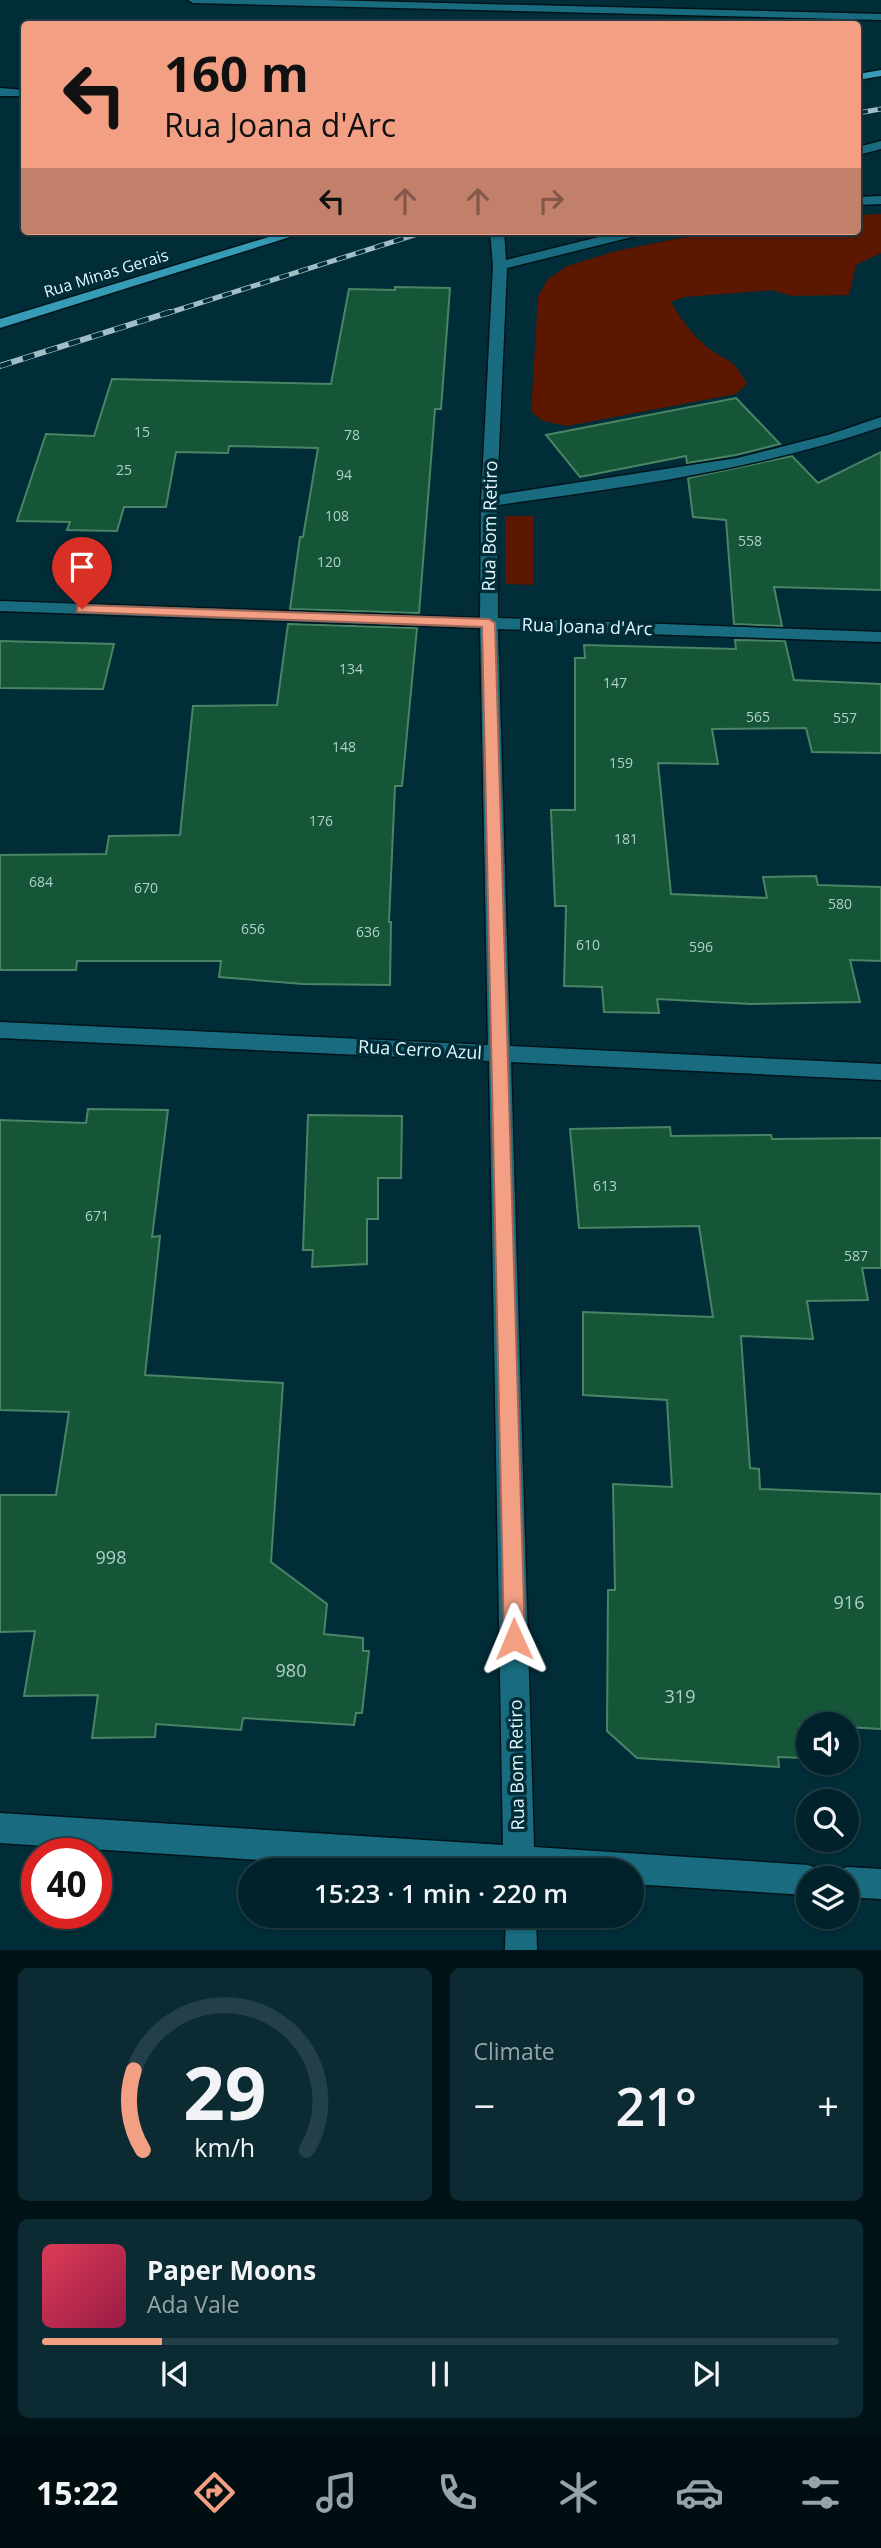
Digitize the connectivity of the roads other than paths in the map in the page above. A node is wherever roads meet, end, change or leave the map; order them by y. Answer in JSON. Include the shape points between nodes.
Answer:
{"nodes":[{"id":1,"x":193,"y":0,"type":"edge"},
{"id":2,"x":881,"y":17,"type":"edge"},
{"id":3,"x":881,"y":73,"type":"edge"},
{"id":4,"x":861,"y":76,"type":"edge"},
{"id":5,"x":0,"y":92,"type":"edge"},
{"id":6,"x":21,"y":93,"type":"edge"},
{"id":7,"x":881,"y":145,"type":"edge"},
{"id":8,"x":861,"y":150,"type":"edge"},
{"id":9,"x":289,"y":235,"type":"edge"},
{"id":10,"x":497,"y":235,"type":"edge"},
{"id":11,"x":623,"y":235,"type":"edge"},
{"id":12,"x":500,"y":266,"type":"junction"},
{"id":13,"x":0,"y":324,"type":"edge"},
{"id":14,"x":881,"y":422,"type":"edge"},
{"id":15,"x":489,"y":501,"type":"junction"},
{"id":16,"x":0,"y":606,"type":"edge"},
{"id":17,"x":489,"y":623,"type":"junction"},
{"id":18,"x":881,"y":637,"type":"edge"},
{"id":19,"x":0,"y":1030,"type":"edge"},
{"id":20,"x":501,"y":1054,"type":"junction"},
{"id":21,"x":881,"y":1072,"type":"edge"},
{"id":22,"x":0,"y":1828,"type":"edge"},
{"id":23,"x":410,"y":1858,"type":"edge"},
{"id":24,"x":519,"y":1858,"type":"edge"},
{"id":25,"x":644,"y":1872,"type":"edge"},
{"id":26,"x":796,"y":1879,"type":"edge"},
{"id":27,"x":859,"y":1883,"type":"edge"},
{"id":28,"x":881,"y":1884,"type":"edge"},
{"id":29,"x":521,"y":1928,"type":"edge"},
{"id":30,"x":522,"y":1950,"type":"edge"}],
"edges":[{"from":1,"to":2,"type":"street"},
{"from":3,"to":4,"type":"main road"},
{"from":5,"to":6,"type":"street"},
{"from":7,"to":8,"type":"street"},
{"from":9,"to":13,"type":"main road","name":"Rua Minas Gerais"},
{"from":10,"to":12,"type":"street","name":"Rua Bom Retiro"},
{"from":11,"to":12,"type":"street"},
{"from":12,"to":15,"type":"street","name":"Rua Bom Retiro"},
{"from":14,"to":15,"type":"street","via":[[749,463]]},
{"from":15,"to":17,"type":"street","name":"Rua Bom Retiro"},
{"from":16,"to":17,"type":"street","name":"Rua Joana d'Arc"},
{"from":17,"to":18,"type":"street","name":"Rua Joana d'Arc"},
{"from":17,"to":20,"type":"street","name":"Rua Bom Retiro"},
{"from":19,"to":20,"type":"street","name":"Rua Cerro Azul"},
{"from":20,"to":21,"type":"street","name":"Rua Cerro Azul"},
{"from":20,"to":24,"type":"street","name":"Rua Bom Retiro"},
{"from":22,"to":23,"type":"street"},
{"from":25,"to":26,"type":"street"},
{"from":27,"to":28,"type":"street"},
{"from":29,"to":30,"type":"street"}]}
